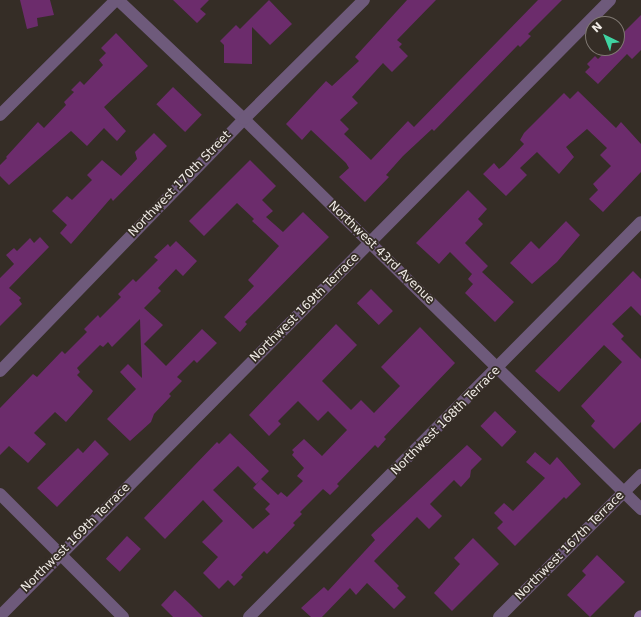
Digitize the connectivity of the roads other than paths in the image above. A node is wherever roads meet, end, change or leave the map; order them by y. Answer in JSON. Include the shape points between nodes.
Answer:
{"nodes":[{"id":1,"x":117,"y":0,"type":"edge"},
{"id":2,"x":364,"y":0,"type":"edge"},
{"id":3,"x":610,"y":0,"type":"edge"},
{"id":4,"x":0,"y":115,"type":"edge"},
{"id":5,"x":244,"y":119,"type":"junction"},
{"id":6,"x":641,"y":222,"type":"edge"},
{"id":7,"x":370,"y":243,"type":"junction"},
{"id":8,"x":498,"y":369,"type":"junction"},
{"id":9,"x":0,"y":371,"type":"edge"},
{"id":10,"x":641,"y":475,"type":"edge"},
{"id":11,"x":624,"y":492,"type":"junction"},
{"id":12,"x":0,"y":494,"type":"edge"},
{"id":13,"x":641,"y":509,"type":"edge"},
{"id":14,"x":60,"y":553,"type":"junction"},
{"id":15,"x":0,"y":616,"type":"edge"},
{"id":16,"x":123,"y":617,"type":"edge"},
{"id":17,"x":249,"y":617,"type":"edge"},
{"id":18,"x":499,"y":617,"type":"edge"}],
"edges":[{"from":1,"to":4,"type":"street"},
{"from":1,"to":5,"type":"street","name":"Northwest 43rd Avenue"},
{"from":2,"to":5,"type":"street","name":"Northwest 170th Street"},
{"from":3,"to":7,"type":"street","name":"Northwest 169th Terrace"},
{"from":5,"to":7,"type":"street","name":"Northwest 43rd Avenue"},
{"from":5,"to":9,"type":"street","name":"Northwest 170th Street"},
{"from":6,"to":8,"type":"street","name":"Northwest 168th Terrace"},
{"from":7,"to":8,"type":"street","name":"Northwest 43rd Avenue"},
{"from":7,"to":14,"type":"street","name":"Northwest 169th Terrace"},
{"from":8,"to":11,"type":"street","name":"Northwest 43rd Avenue"},
{"from":8,"to":17,"type":"street","name":"Northwest 168th Terrace"},
{"from":10,"to":11,"type":"street","name":"Northwest 167th Terrace"},
{"from":11,"to":13,"type":"street","name":"Northwest 43rd Avenue"},
{"from":11,"to":18,"type":"street","name":"Northwest 167th Terrace"},
{"from":12,"to":14,"type":"street"},
{"from":14,"to":15,"type":"street","name":"Northwest 169th Terrace"},
{"from":14,"to":16,"type":"street"}]}
